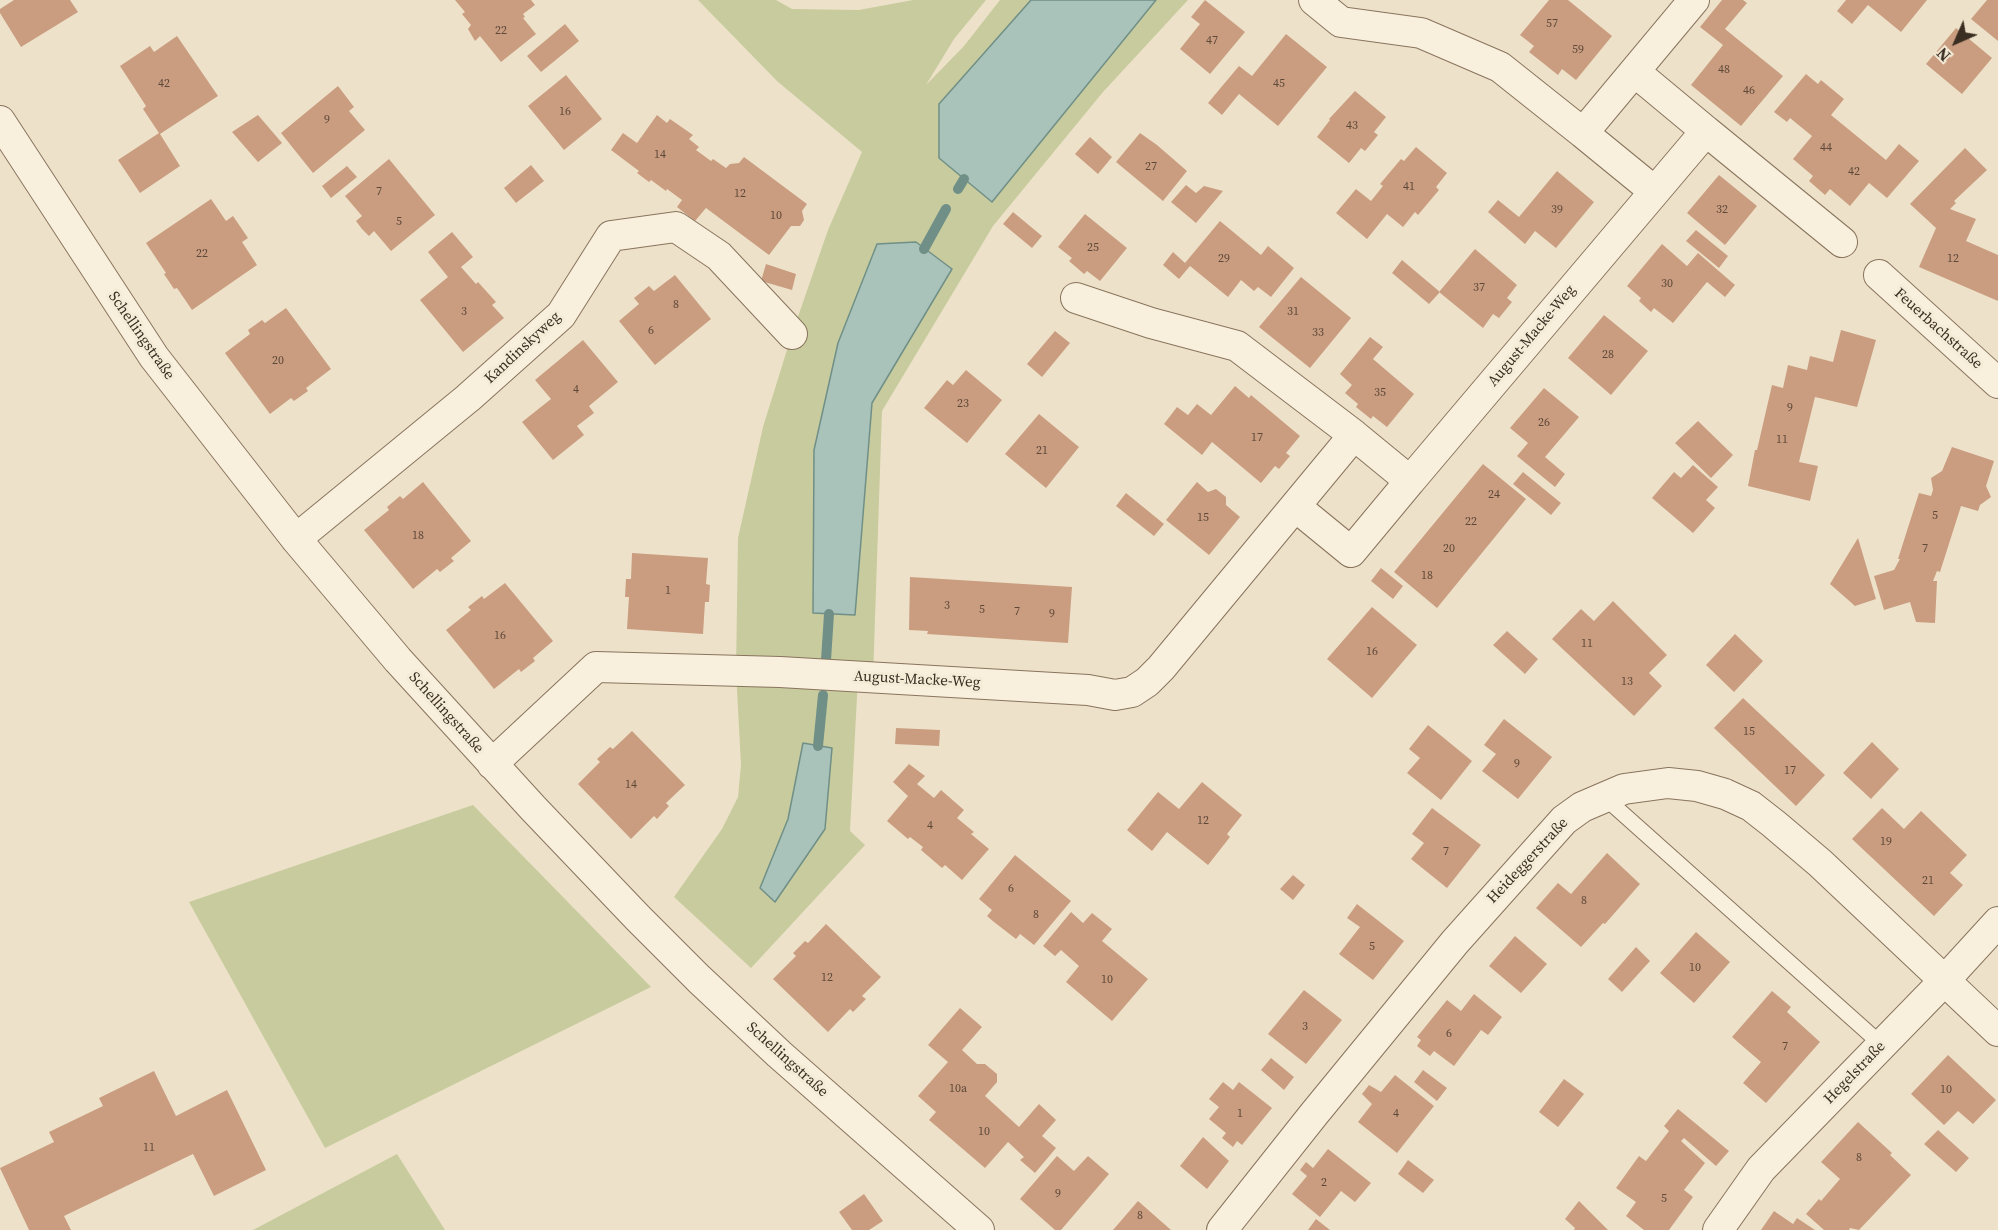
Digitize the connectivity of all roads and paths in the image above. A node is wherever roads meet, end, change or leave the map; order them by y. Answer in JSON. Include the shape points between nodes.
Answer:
{"nodes":[{"id":1,"x":1314,"y":0,"type":"edge"},
{"id":2,"x":1694,"y":0,"type":"edge"},
{"id":3,"x":1635,"y":72,"type":"junction"},
{"id":4,"x":0,"y":121,"type":"edge"},
{"id":5,"x":1706,"y":131,"type":"junction"},
{"id":6,"x":1583,"y":133,"type":"junction"},
{"id":7,"x":1654,"y":191,"type":"junction"},
{"id":8,"x":1842,"y":242,"type":"dead end"},
{"id":9,"x":1879,"y":275,"type":"dead end"},
{"id":10,"x":1076,"y":298,"type":"dead end"},
{"id":11,"x":792,"y":334,"type":"dead end"},
{"id":12,"x":1998,"y":383,"type":"edge"},
{"id":13,"x":1354,"y":435,"type":"junction"},
{"id":14,"x":1410,"y":481,"type":"junction"},
{"id":15,"x":1296,"y":507,"type":"junction"},
{"id":16,"x":296,"y":539,"type":"junction"},
{"id":17,"x":492,"y":764,"type":"junction"},
{"id":18,"x":1603,"y":796,"type":"junction"},
{"id":19,"x":1998,"y":922,"type":"edge"},
{"id":20,"x":1945,"y":980,"type":"junction"},
{"id":21,"x":1998,"y":1030,"type":"edge"},
{"id":22,"x":1882,"y":1045,"type":"junction"},
{"id":23,"x":979,"y":1230,"type":"edge"},
{"id":24,"x":1222,"y":1230,"type":"edge"},
{"id":25,"x":1718,"y":1230,"type":"edge"}],
"edges":[{"from":1,"to":6,"type":"street","via":[[1341,22],[1421,33],[1500,67]]},
{"from":2,"to":3,"type":"street"},
{"from":3,"to":5,"type":"street"},
{"from":3,"to":6,"type":"street"},
{"from":4,"to":16,"type":"street","name":"Schellingstraße","via":[[154,357]]},
{"from":5,"to":7,"type":"street","name":"August-Macke-Weg"},
{"from":5,"to":8,"type":"street"},
{"from":6,"to":7,"type":"street"},
{"from":7,"to":14,"type":"street","name":"August-Macke-Weg"},
{"from":9,"to":12,"type":"street","name":"Feuerbachstraße"},
{"from":10,"to":13,"type":"street","via":[[1237,346]]},
{"from":11,"to":16,"type":"street","name":"Kandinskyweg","via":[[719,256],[676,227],[611,236],[561,315],[468,398]]},
{"from":13,"to":14,"type":"street"},
{"from":13,"to":15,"type":"street","name":"August-Macke-Weg"},
{"from":14,"to":15,"type":"street","name":"August-Macke-Weg","via":[[1351,552]]},
{"from":15,"to":17,"type":"street","name":"August-Macke-Weg","via":[[1161,668],[1132,692],[1115,695],[1088,690],[780,672],[596,667]]},
{"from":16,"to":17,"type":"street","name":"Schellingstraße"},
{"from":17,"to":23,"type":"street","name":"Schellingstraße","via":[[699,979]]},
{"from":18,"to":20,"type":"street","name":"Heideggerstraße","via":[[1668,783],[1697,786],[1751,806],[1820,863]]},
{"from":18,"to":22,"type":"lane"},
{"from":18,"to":24,"type":"street","name":"Heideggerstraße","via":[[1564,820],[1455,942]]},
{"from":19,"to":20,"type":"street","name":"Hegelstraße"},
{"from":20,"to":21,"type":"street","name":"Heideggerstraße"},
{"from":20,"to":22,"type":"street","name":"Hegelstraße"},
{"from":22,"to":25,"type":"street","name":"Hegelstraße","via":[[1761,1169]]}]}
